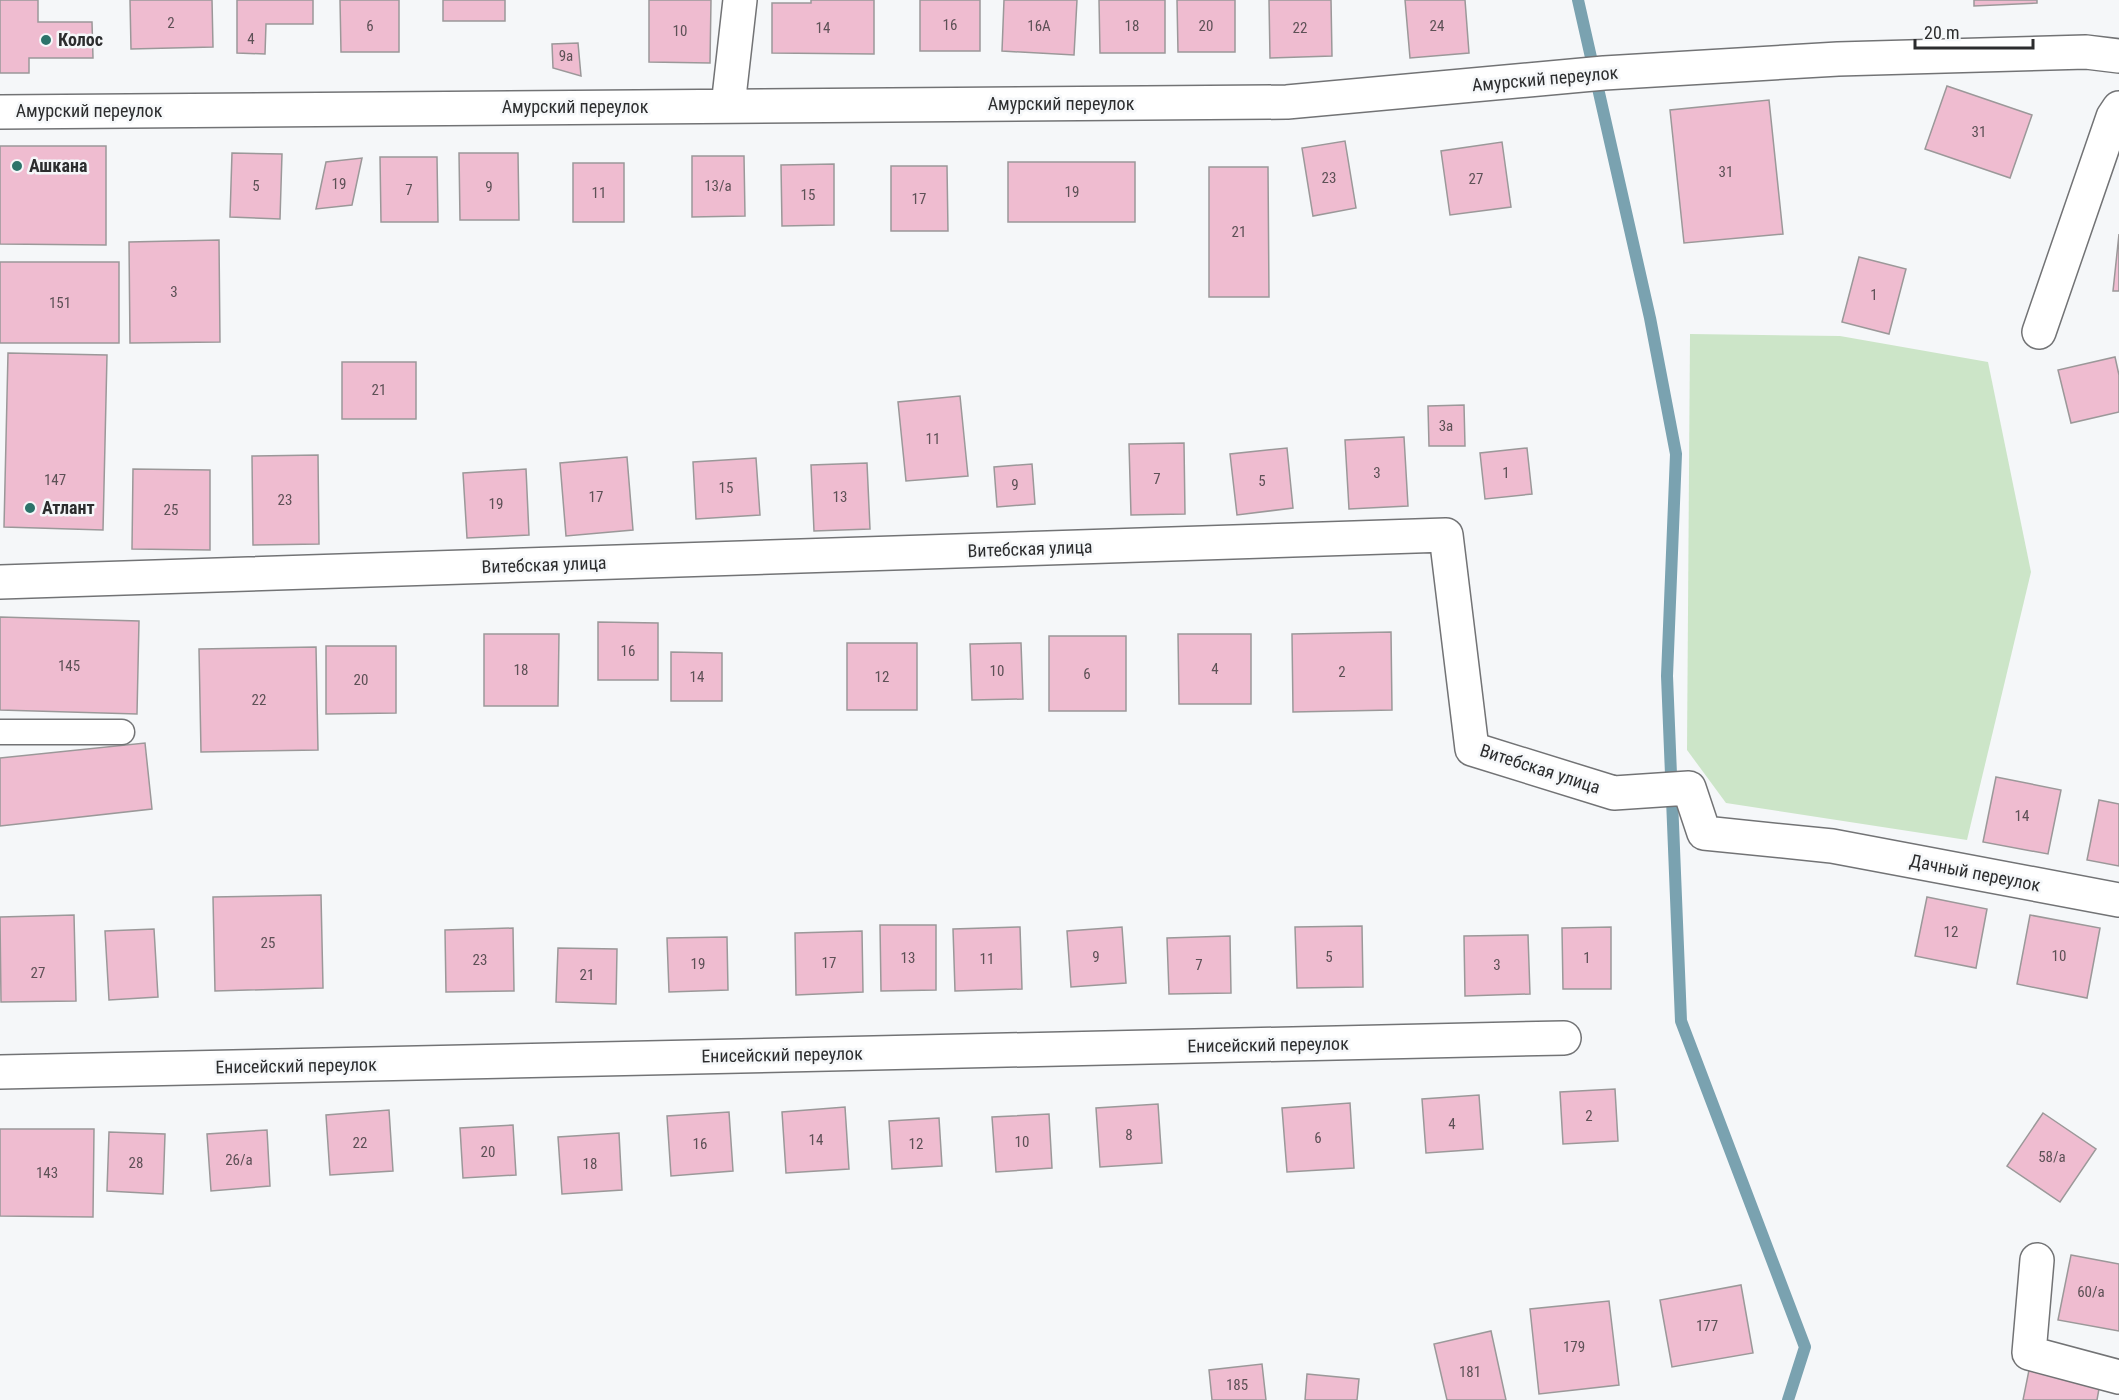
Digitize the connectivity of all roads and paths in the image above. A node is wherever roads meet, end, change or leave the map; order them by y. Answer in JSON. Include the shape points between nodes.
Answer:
{"nodes":[{"id":1,"x":740,"y":0,"type":"edge"},
{"id":2,"x":2119,"y":56,"type":"edge"},
{"id":3,"x":728,"y":106,"type":"junction"},
{"id":4,"x":2119,"y":108,"type":"edge"},
{"id":5,"x":0,"y":112,"type":"edge"},
{"id":6,"x":2039,"y":332,"type":"dead end"},
{"id":7,"x":0,"y":582,"type":"edge"},
{"id":8,"x":0,"y":732,"type":"edge"},
{"id":9,"x":122,"y":732,"type":"dead end"},
{"id":10,"x":1832,"y":846,"type":"joint"},
{"id":11,"x":2119,"y":900,"type":"edge"},
{"id":12,"x":1564,"y":1038,"type":"dead end"},
{"id":13,"x":0,"y":1072,"type":"edge"},
{"id":14,"x":2037,"y":1260,"type":"dead end"},
{"id":15,"x":2119,"y":1377,"type":"edge"}],
"edges":[{"from":1,"to":3,"type":"street"},
{"from":2,"to":3,"type":"street","name":"Амурский переулок","via":[[2086,52],[1838,59],[1604,73],[1287,102]]},
{"from":3,"to":5,"type":"street","name":"Амурский переулок"},
{"from":4,"to":6,"type":"street"},
{"from":7,"to":10,"type":"street","name":"Витебская улица","via":[[1446,535],[1472,749],[1614,793],[1689,788],[1704,832]]},
{"from":8,"to":9,"type":"lane"},
{"from":10,"to":11,"type":"street","name":"Дачный переулок"},
{"from":12,"to":13,"type":"street","name":"Енисейский переулок"},
{"from":14,"to":15,"type":"street","via":[[2029,1353]]}]}
